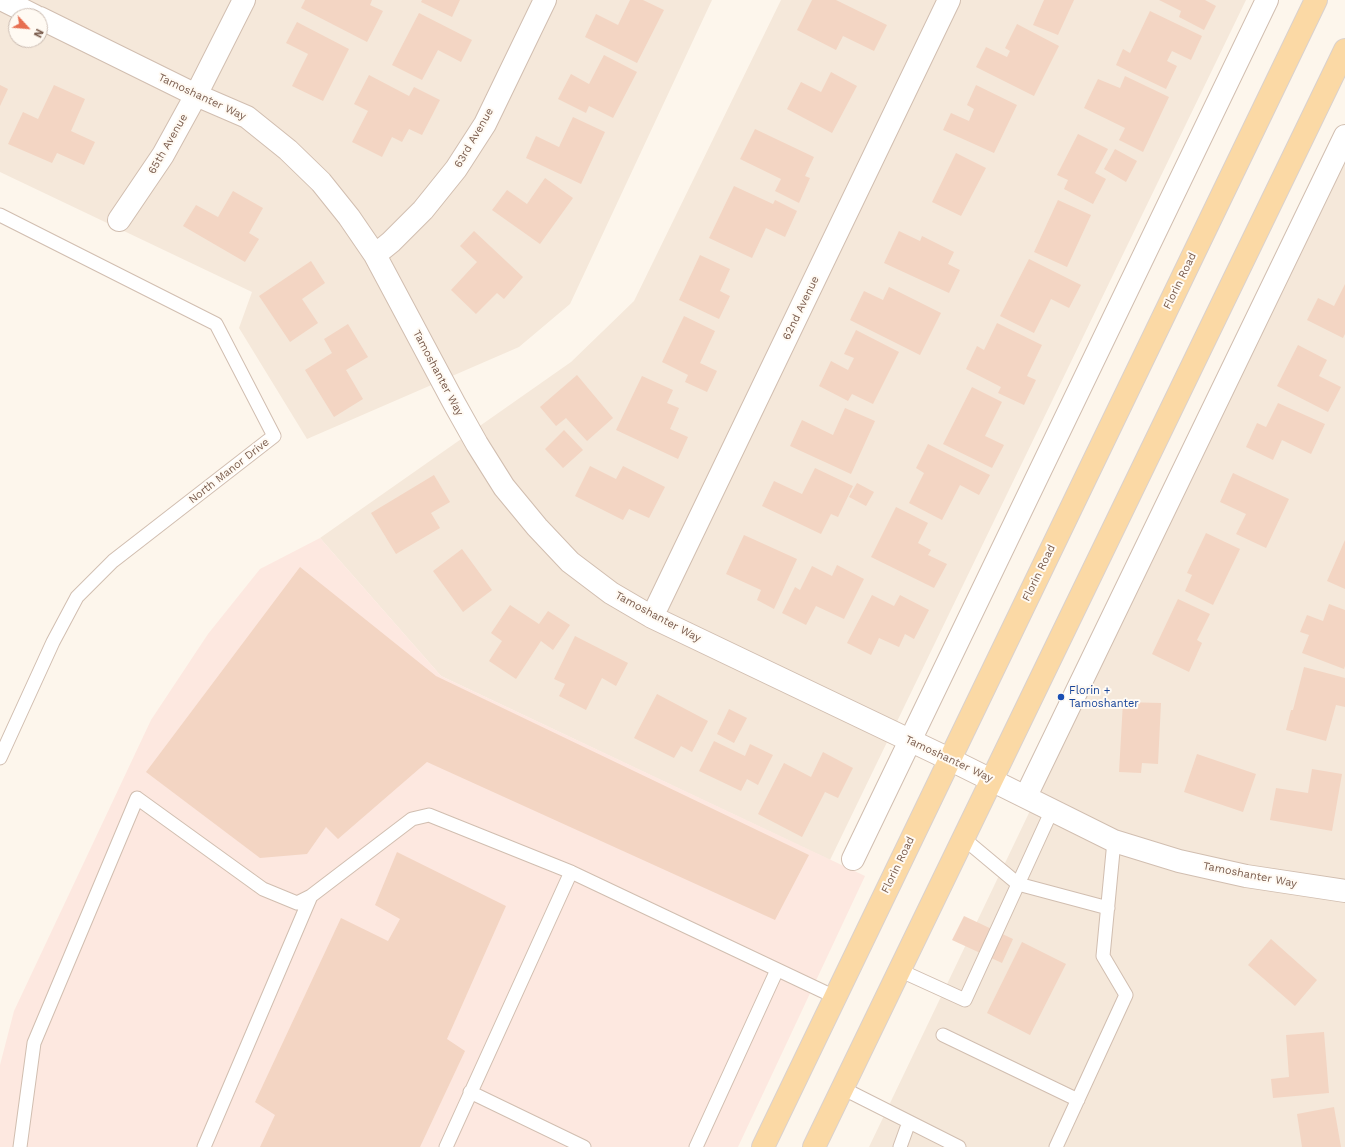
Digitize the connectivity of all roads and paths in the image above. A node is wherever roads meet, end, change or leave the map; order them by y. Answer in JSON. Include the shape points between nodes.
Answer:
{"nodes":[{"id":1,"x":3,"y":0,"type":"edge"},
{"id":2,"x":244,"y":0,"type":"edge"},
{"id":3,"x":545,"y":0,"type":"edge"},
{"id":4,"x":949,"y":0,"type":"edge"},
{"id":5,"x":1267,"y":0,"type":"edge"},
{"id":6,"x":1316,"y":0,"type":"edge"},
{"id":7,"x":19,"y":8,"type":"edge"},
{"id":8,"x":48,"y":22,"type":"edge"},
{"id":9,"x":1345,"y":50,"type":"edge"},
{"id":10,"x":196,"y":95,"type":"junction"},
{"id":11,"x":1345,"y":136,"type":"edge"},
{"id":12,"x":0,"y":215,"type":"edge"},
{"id":13,"x":119,"y":220,"type":"dead end"},
{"id":14,"x":375,"y":255,"type":"junction"},
{"id":15,"x":652,"y":617,"type":"junction"},
{"id":16,"x":910,"y":740,"type":"junction"},
{"id":17,"x":0,"y":758,"type":"edge"},
{"id":18,"x":950,"y":759,"type":"junction"},
{"id":19,"x":992,"y":779,"type":"junction"},
{"id":20,"x":1026,"y":796,"type":"junction"},
{"id":21,"x":1052,"y":810,"type":"junction"},
{"id":22,"x":963,"y":838,"type":"junction"},
{"id":23,"x":1114,"y":841,"type":"junction"},
{"id":24,"x":853,"y":859,"type":"dead end"},
{"id":25,"x":570,"y":872,"type":"junction"},
{"id":26,"x":1018,"y":884,"type":"junction"},
{"id":27,"x":1345,"y":890,"type":"edge"},
{"id":28,"x":311,"y":896,"type":"junction"},
{"id":29,"x":1108,"y":908,"type":"junction"},
{"id":30,"x":777,"y":970,"type":"junction"},
{"id":31,"x":899,"y":970,"type":"junction"},
{"id":32,"x":835,"y":997,"type":"junction"},
{"id":33,"x":943,"y":1036,"type":"dead end"},
{"id":34,"x":842,"y":1088,"type":"junction"},
{"id":35,"x":470,"y":1092,"type":"junction"},
{"id":36,"x":1078,"y":1100,"type":"junction"},
{"id":37,"x":909,"y":1122,"type":"junction"},
{"id":38,"x":20,"y":1147,"type":"edge"},
{"id":39,"x":204,"y":1147,"type":"edge"},
{"id":40,"x":446,"y":1147,"type":"edge"},
{"id":41,"x":584,"y":1147,"type":"edge"},
{"id":42,"x":696,"y":1147,"type":"edge"},
{"id":43,"x":763,"y":1147,"type":"edge"},
{"id":44,"x":814,"y":1147,"type":"edge"},
{"id":45,"x":900,"y":1147,"type":"edge"},
{"id":46,"x":959,"y":1147,"type":"edge"},
{"id":47,"x":1056,"y":1147,"type":"edge"}],
"edges":[{"from":1,"to":7,"type":"street"},
{"from":2,"to":10,"type":"street","name":"65th Avenue"},
{"from":3,"to":14,"type":"street","name":"63rd Avenue","via":[[484,124],[456,169],[423,210]]},
{"from":4,"to":15,"type":"street","name":"62nd Avenue"},
{"from":5,"to":16,"type":"street"},
{"from":6,"to":18,"type":"main road","name":"Florin Road"},
{"from":8,"to":10,"type":"street","name":"Tamoshanter Way"},
{"from":9,"to":19,"type":"main road"},
{"from":10,"to":13,"type":"street","name":"65th Avenue","via":[[163,155]]},
{"from":10,"to":14,"type":"street","name":"Tamoshanter Way","via":[[247,117],[288,150],[321,182]]},
{"from":11,"to":20,"type":"street"},
{"from":12,"to":17,"type":"lane","name":"North Manor Drive","via":[[216,324],[274,436],[113,561],[77,597],[53,642]]},
{"from":14,"to":15,"type":"street","name":"Tamoshanter Way","via":[[458,410],[504,487],[570,562],[611,593]]},
{"from":15,"to":16,"type":"street","name":"Tamoshanter Way"},
{"from":16,"to":18,"type":"street","name":"Tamoshanter Way"},
{"from":16,"to":24,"type":"street"},
{"from":18,"to":19,"type":"street","name":"Tamoshanter Way"},
{"from":18,"to":32,"type":"main road","name":"Florin Road"},
{"from":19,"to":20,"type":"street","name":"Tamoshanter Way"},
{"from":19,"to":22,"type":"main road"},
{"from":20,"to":21,"type":"street","name":"Tamoshanter Way"},
{"from":21,"to":23,"type":"street","name":"Tamoshanter Way"},
{"from":21,"to":26,"type":"lane"},
{"from":22,"to":26,"type":"lane"},
{"from":22,"to":31,"type":"main road"},
{"from":23,"to":27,"type":"street","name":"Tamoshanter Way","via":[[1246,876]]},
{"from":23,"to":29,"type":"lane"},
{"from":25,"to":28,"type":"lane","via":[[429,815],[412,819]]},
{"from":25,"to":30,"type":"lane"},
{"from":25,"to":35,"type":"lane"},
{"from":26,"to":29,"type":"lane"},
{"from":26,"to":31,"type":"lane","via":[[965,1000]]},
{"from":28,"to":38,"type":"lane","via":[[297,903],[263,889],[137,798],[34,1043]]},
{"from":28,"to":39,"type":"lane"},
{"from":29,"to":36,"type":"lane","via":[[1104,956],[1126,994]]},
{"from":30,"to":32,"type":"lane"},
{"from":30,"to":42,"type":"lane"},
{"from":31,"to":34,"type":"main road"},
{"from":32,"to":43,"type":"main road","name":"Florin Road"},
{"from":33,"to":36,"type":"lane"},
{"from":34,"to":37,"type":"lane"},
{"from":34,"to":44,"type":"main road"},
{"from":35,"to":40,"type":"lane"},
{"from":35,"to":41,"type":"lane"},
{"from":36,"to":47,"type":"lane"},
{"from":37,"to":45,"type":"lane"},
{"from":37,"to":46,"type":"lane"}]}
